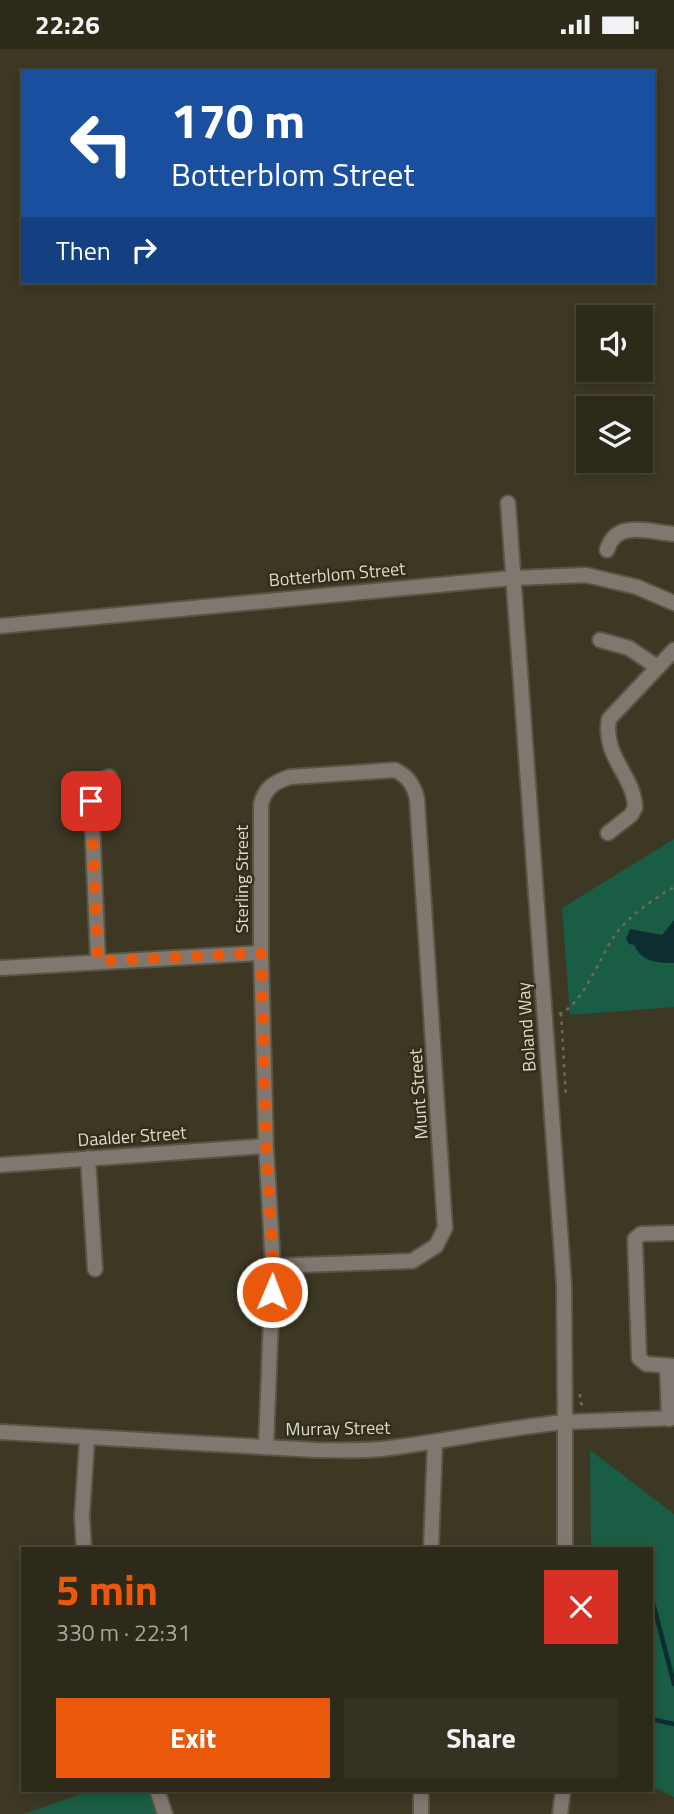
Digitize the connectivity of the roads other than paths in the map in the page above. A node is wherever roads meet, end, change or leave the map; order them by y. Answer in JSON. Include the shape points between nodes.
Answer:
{"nodes":[{"id":1,"x":508,"y":503,"type":"dead end"},
{"id":2,"x":674,"y":534,"type":"edge"},
{"id":3,"x":607,"y":550,"type":"dead end"},
{"id":4,"x":513,"y":578,"type":"junction"},
{"id":5,"x":674,"y":603,"type":"edge"},
{"id":6,"x":0,"y":625,"type":"edge"},
{"id":7,"x":600,"y":640,"type":"dead end"},
{"id":8,"x":674,"y":650,"type":"edge"},
{"id":9,"x":657,"y":667,"type":"junction"},
{"id":10,"x":404,"y":775,"type":"joint"},
{"id":11,"x":109,"y":778,"type":"dead end"},
{"id":12,"x":608,"y":832,"type":"dead end"},
{"id":13,"x":261,"y":953,"type":"junction"},
{"id":14,"x":98,"y":961,"type":"junction"},
{"id":15,"x":0,"y":968,"type":"edge"},
{"id":16,"x":266,"y":1146,"type":"junction"},
{"id":17,"x":88,"y":1159,"type":"junction"},
{"id":18,"x":0,"y":1165,"type":"edge"},
{"id":19,"x":674,"y":1233,"type":"edge"},
{"id":20,"x":273,"y":1266,"type":"junction"},
{"id":21,"x":95,"y":1269,"type":"dead end"},
{"id":22,"x":670,"y":1366,"type":"edge"},
{"id":23,"x":672,"y":1418,"type":"edge"},
{"id":24,"x":565,"y":1422,"type":"junction"},
{"id":25,"x":0,"y":1432,"type":"edge"},
{"id":26,"x":87,"y":1439,"type":"junction"},
{"id":27,"x":435,"y":1442,"type":"junction"},
{"id":28,"x":266,"y":1447,"type":"junction"},
{"id":29,"x":84,"y":1547,"type":"edge"},
{"id":30,"x":431,"y":1547,"type":"edge"},
{"id":31,"x":565,"y":1547,"type":"edge"},
{"id":32,"x":158,"y":1792,"type":"edge"},
{"id":33,"x":421,"y":1792,"type":"edge"},
{"id":34,"x":563,"y":1792,"type":"edge"},
{"id":35,"x":165,"y":1814,"type":"edge"},
{"id":36,"x":421,"y":1814,"type":"edge"},
{"id":37,"x":560,"y":1814,"type":"edge"}],
"edges":[{"from":1,"to":4,"type":"street","name":"Boland Way"},
{"from":2,"to":3,"type":"street","via":[[617,533]]},
{"from":4,"to":5,"type":"street","name":"Botterblom Street","via":[[586,575],[637,587]]},
{"from":4,"to":6,"type":"street","name":"Botterblom Street"},
{"from":4,"to":24,"type":"street","name":"Boland Way","via":[[564,1285]]},
{"from":7,"to":9,"type":"street","via":[[629,648]]},
{"from":8,"to":9,"type":"street"},
{"from":9,"to":12,"type":"street","via":[[609,719],[610,749],[635,809]]},
{"from":10,"to":13,"type":"street","name":"Sterling Street","via":[[384,769],[290,777],[267,790],[260,818]]},
{"from":10,"to":20,"type":"street","name":"Munt Street","via":[[417,799],[444,1228],[436,1246],[412,1261]]},
{"from":11,"to":14,"type":"street","via":[[98,782],[91,794]]},
{"from":13,"to":14,"type":"street"},
{"from":13,"to":16,"type":"street","name":"Sterling Street"},
{"from":14,"to":15,"type":"street"},
{"from":16,"to":17,"type":"street","name":"Daalder Street"},
{"from":16,"to":20,"type":"street","name":"Sterling Street"},
{"from":17,"to":18,"type":"street","name":"Daalder Street"},
{"from":17,"to":21,"type":"street"},
{"from":19,"to":22,"type":"street","via":[[641,1234],[635,1239],[639,1358],[646,1364]]},
{"from":20,"to":28,"type":"street","name":"Sterling Street"},
{"from":22,"to":23,"type":"street"},
{"from":23,"to":24,"type":"street","name":"Murray Street"},
{"from":24,"to":27,"type":"street","name":"Murray Street"},
{"from":24,"to":31,"type":"street","name":"Boland Way"},
{"from":25,"to":26,"type":"street","name":"Murray Street"},
{"from":26,"to":28,"type":"street","name":"Murray Street"},
{"from":26,"to":29,"type":"street"},
{"from":27,"to":28,"type":"street","name":"Murray Street","via":[[363,1450]]},
{"from":27,"to":30,"type":"street"},
{"from":32,"to":35,"type":"street"},
{"from":33,"to":36,"type":"street"},
{"from":34,"to":37,"type":"street"}]}
